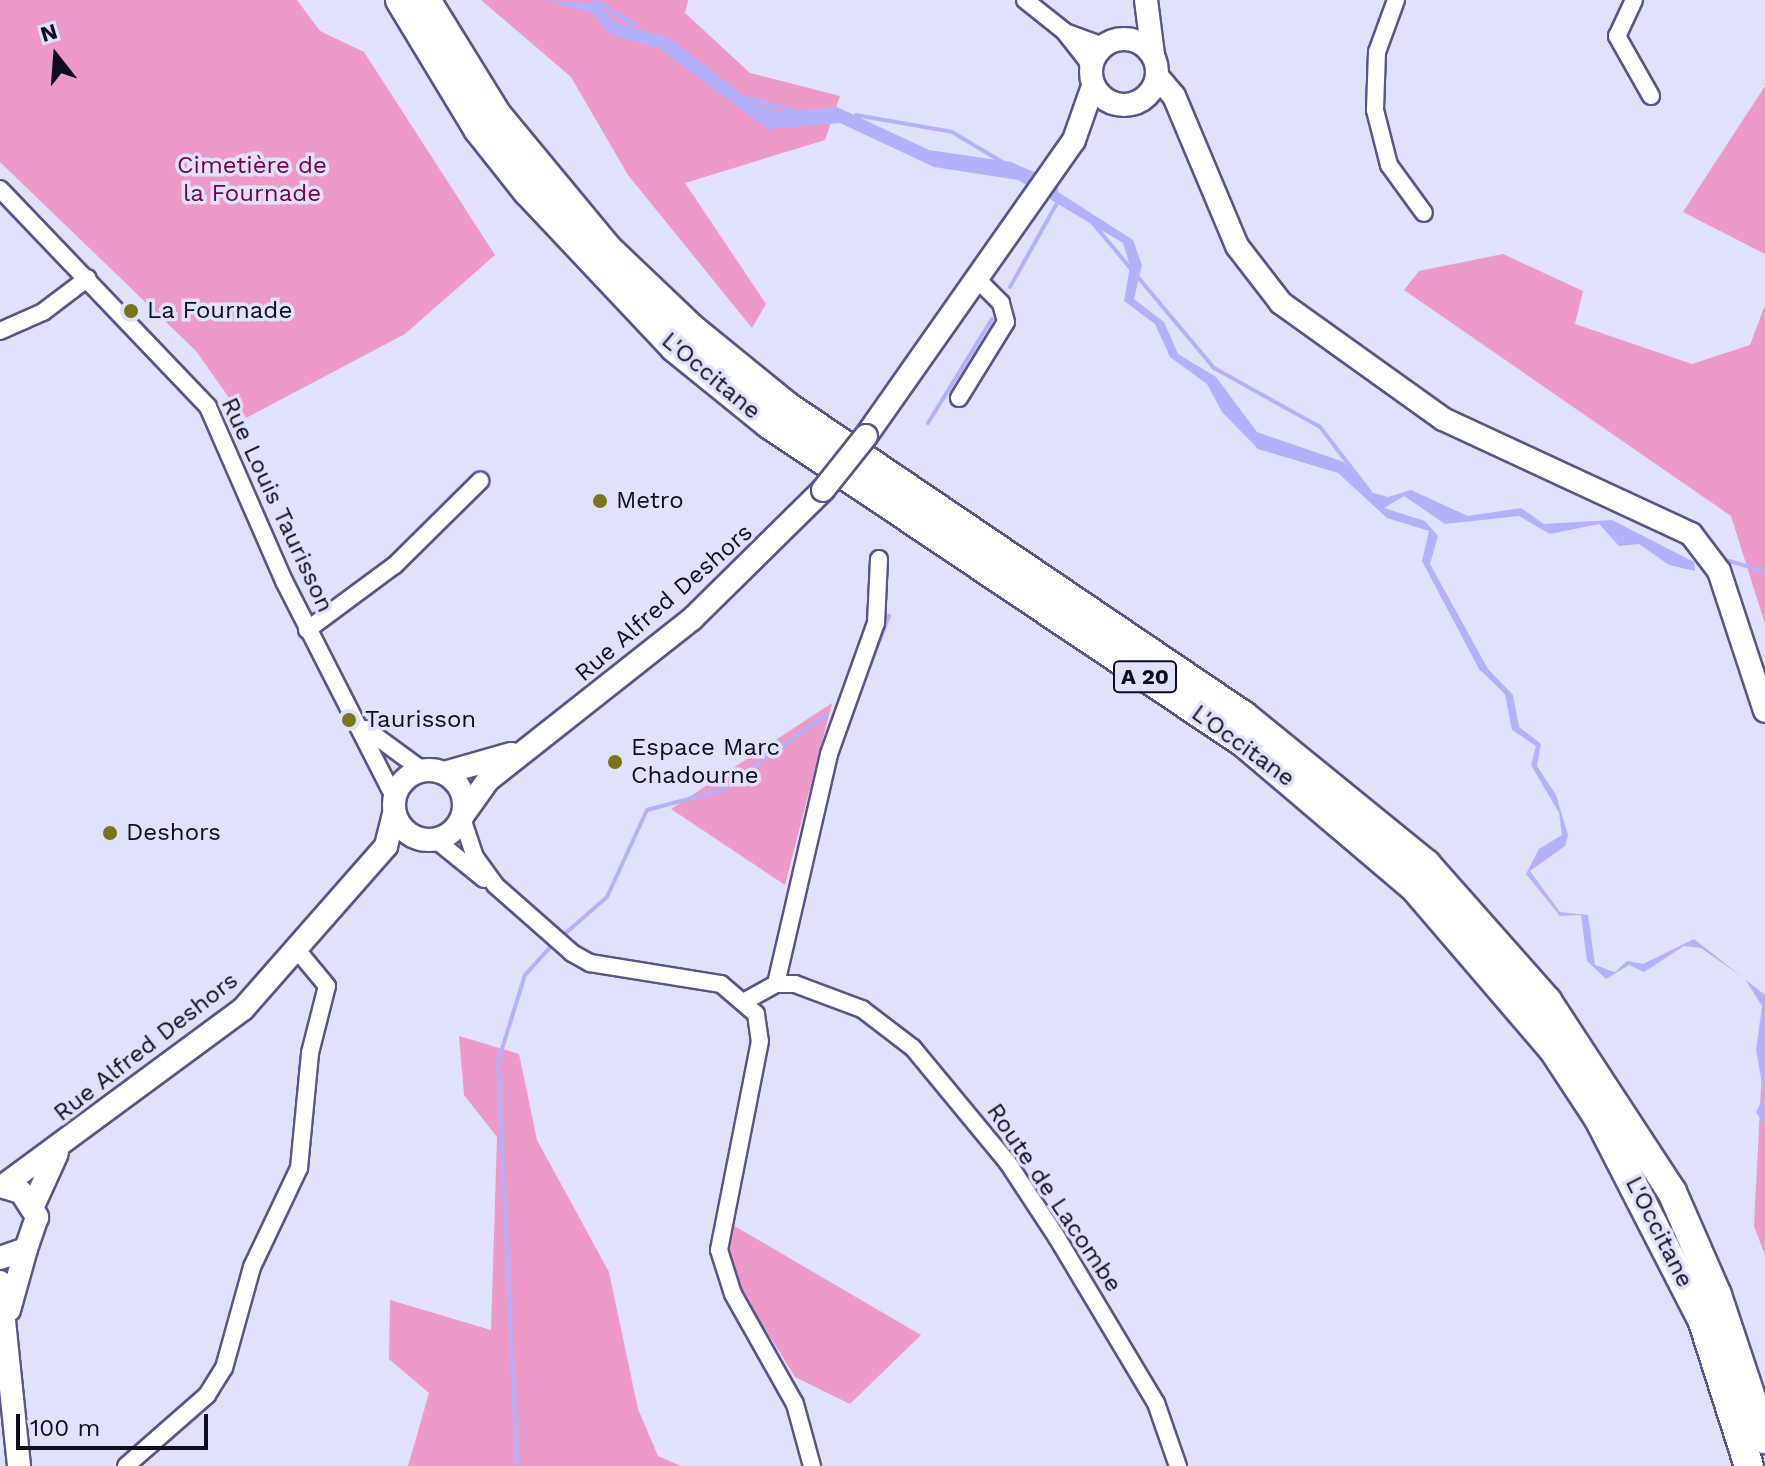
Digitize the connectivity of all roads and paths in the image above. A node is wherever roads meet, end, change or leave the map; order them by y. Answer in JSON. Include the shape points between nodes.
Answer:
{"nodes":[{"id":1,"x":400,"y":0,"type":"edge"},
{"id":2,"x":426,"y":0,"type":"edge"},
{"id":3,"x":1025,"y":0,"type":"edge"},
{"id":4,"x":1144,"y":0,"type":"edge"},
{"id":5,"x":1396,"y":0,"type":"edge"},
{"id":6,"x":1634,"y":0,"type":"edge"},
{"id":7,"x":1064,"y":31,"type":"junction"},
{"id":8,"x":1111,"y":42,"type":"junction"},
{"id":9,"x":1155,"y":66,"type":"junction"},
{"id":10,"x":1092,"y":82,"type":"junction"},
{"id":11,"x":1651,"y":96,"type":"dead end"},
{"id":12,"x":1128,"y":104,"type":"junction"},
{"id":13,"x":1188,"y":133,"type":"junction"},
{"id":14,"x":1074,"y":140,"type":"junction"},
{"id":15,"x":0,"y":189,"type":"edge"},
{"id":16,"x":1424,"y":213,"type":"dead end"},
{"id":17,"x":88,"y":278,"type":"junction"},
{"id":18,"x":976,"y":278,"type":"junction"},
{"id":19,"x":0,"y":331,"type":"edge"},
{"id":20,"x":959,"y":398,"type":"dead end"},
{"id":21,"x":480,"y":481,"type":"dead end"},
{"id":22,"x":879,"y":559,"type":"dead end"},
{"id":23,"x":307,"y":630,"type":"junction"},
{"id":24,"x":1765,"y":711,"type":"edge"},
{"id":25,"x":357,"y":719,"type":"junction"},
{"id":26,"x":530,"y":746,"type":"junction"},
{"id":27,"x":433,"y":772,"type":"junction"},
{"id":28,"x":394,"y":806,"type":"junction"},
{"id":29,"x":463,"y":816,"type":"junction"},
{"id":30,"x":430,"y":840,"type":"junction"},
{"id":31,"x":358,"y":881,"type":"junction"},
{"id":32,"x":495,"y":885,"type":"junction"},
{"id":33,"x":298,"y":951,"type":"junction"},
{"id":34,"x":776,"y":984,"type":"junction"},
{"id":35,"x":747,"y":1000,"type":"junction"},
{"id":36,"x":61,"y":1145,"type":"junction"},
{"id":37,"x":1,"y":1186,"type":"edge"},
{"id":38,"x":33,"y":1206,"type":"junction"},
{"id":39,"x":26,"y":1249,"type":"junction"},
{"id":40,"x":0,"y":1258,"type":"edge"},
{"id":41,"x":0,"y":1282,"type":"edge"},
{"id":42,"x":8,"y":1311,"type":"junction"},
{"id":43,"x":1765,"y":1439,"type":"edge"},
{"id":44,"x":19,"y":1466,"type":"edge"},
{"id":45,"x":126,"y":1466,"type":"edge"},
{"id":46,"x":812,"y":1466,"type":"edge"},
{"id":47,"x":1178,"y":1466,"type":"edge"},
{"id":48,"x":1749,"y":1466,"type":"edge"}],
"edges":[{"from":1,"to":48,"type":"highway","name":"L'Occitane","number":"A 20","via":[[478,129],[528,192],[675,348],[769,424],[1244,743],[1424,898],[1553,1049],[1635,1180],[1702,1319]]},
{"from":2,"to":43,"type":"highway","name":"L'Occitane","number":"A 20","via":[[497,115],[607,248],[692,329],[788,407],[1244,716],[1426,864],[1547,1001],[1672,1192],[1717,1295]]},
{"from":3,"to":7,"type":"street"},
{"from":4,"to":8,"type":"main road"},
{"from":4,"to":9,"type":"main road"},
{"from":5,"to":16,"type":"street","via":[[1377,52],[1375,110],[1389,165]]},
{"from":6,"to":11,"type":"street","via":[[1617,36]]},
{"from":7,"to":8,"type":"street"},
{"from":7,"to":10,"type":"street","via":[[1087,60]]},
{"from":8,"to":9,"type":"main road","via":[[1138,42]]},
{"from":8,"to":10,"type":"main road"},
{"from":9,"to":12,"type":"main road"},
{"from":9,"to":13,"type":"main road"},
{"from":10,"to":12,"type":"main road"},
{"from":10,"to":14,"type":"main road"},
{"from":12,"to":13,"type":"main road","via":[[1159,109]]},
{"from":12,"to":14,"type":"main road"},
{"from":13,"to":24,"type":"main road","via":[[1237,246],[1281,303],[1326,340],[1497,448],[1691,534],[1719,571]]},
{"from":14,"to":18,"type":"main road"},
{"from":15,"to":17,"type":"street","name":"Rue Louis Taurisson"},
{"from":17,"to":19,"type":"street","via":[[43,312]]},
{"from":17,"to":23,"type":"street","name":"Rue Louis Taurisson","via":[[208,407]]},
{"from":18,"to":20,"type":"street","via":[[1001,303],[1006,322]]},
{"from":18,"to":26,"type":"main road","name":"Rue Alfred Deshors","bridge":true,"via":[[823,490],[724,591]]},
{"from":21,"to":23,"type":"street","via":[[395,565]]},
{"from":22,"to":34,"type":"street","via":[[876,623],[829,754]]},
{"from":23,"to":25,"type":"street","name":"Rue Louis Taurisson"},
{"from":25,"to":27,"type":"street","via":[[401,761]]},
{"from":25,"to":28,"type":"street"},
{"from":26,"to":27,"type":"main road"},
{"from":26,"to":29,"type":"main road","name":"Rue Alfred Deshors","via":[[488,780]]},
{"from":27,"to":28,"type":"main road","via":[[404,780]]},
{"from":27,"to":29,"type":"main road","via":[[459,786]]},
{"from":28,"to":30,"type":"main road","via":[[405,832]]},
{"from":28,"to":31,"type":"main road","name":"Rue Alfred Deshors","via":[[386,846]]},
{"from":29,"to":30,"type":"main road"},
{"from":29,"to":32,"type":"street","via":[[475,857]]},
{"from":30,"to":31,"type":"main road"},
{"from":30,"to":32,"type":"street"},
{"from":31,"to":33,"type":"main road","name":"Rue Alfred Deshors"},
{"from":32,"to":35,"type":"street","via":[[547,934],[590,963],[721,984]]},
{"from":33,"to":36,"type":"main road","name":"Rue Alfred Deshors","via":[[207,1038]]},
{"from":33,"to":45,"type":"street","via":[[327,986],[310,1053],[299,1168],[252,1267],[224,1368],[207,1395]]},
{"from":34,"to":35,"type":"street"},
{"from":34,"to":47,"type":"street","name":"Route de Lacombe","via":[[862,1009],[913,1048],[957,1098],[1016,1175],[1149,1390]]},
{"from":35,"to":46,"type":"street","via":[[760,1041],[719,1250],[733,1294],[795,1404]]},
{"from":36,"to":37,"type":"main road","name":"Rue Alfred Deshors"},
{"from":36,"to":38,"type":"main road","name":"Rue Alfred Deshors"},
{"from":37,"to":38,"type":"main road"},
{"from":38,"to":39,"type":"main road","name":"Rue Alfred Deshors","via":[[36,1229]]},
{"from":39,"to":40,"type":"main road"},
{"from":39,"to":42,"type":"main road","name":"Rue Alfred Deshors"},
{"from":41,"to":42,"type":"main road"},
{"from":42,"to":44,"type":"main road"}]}
